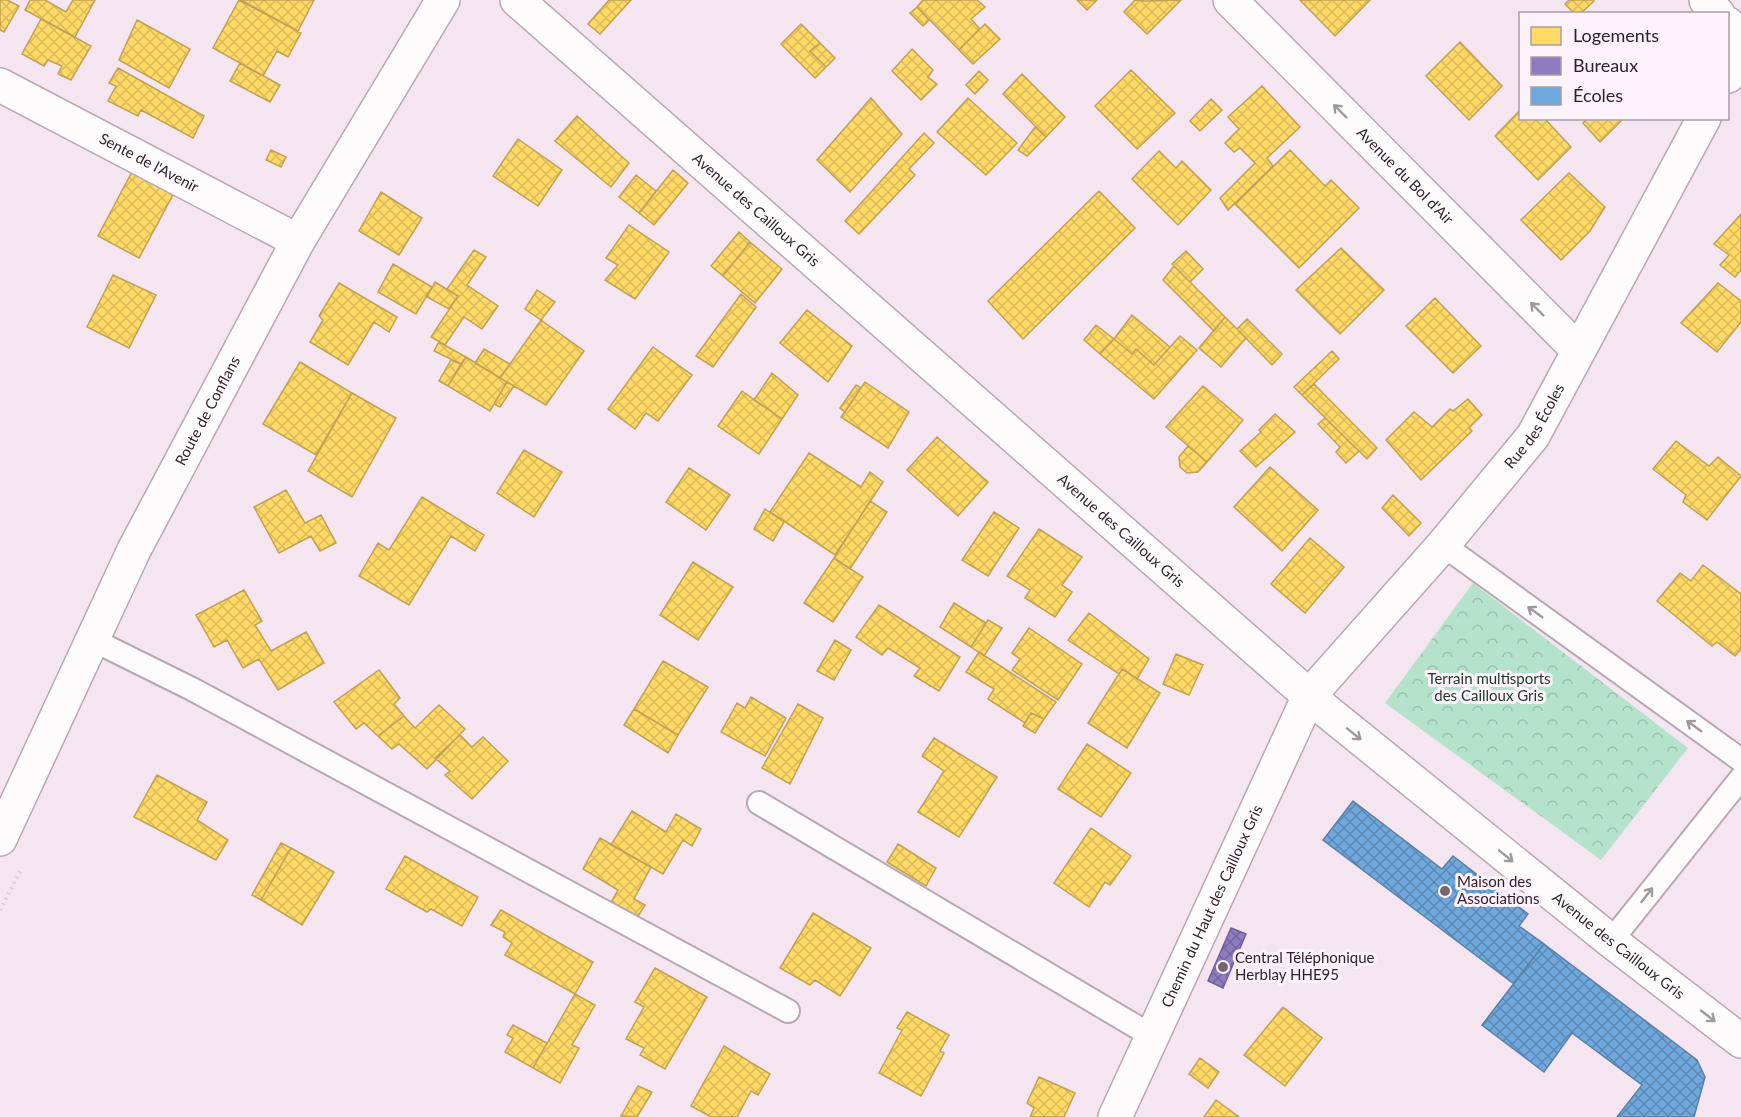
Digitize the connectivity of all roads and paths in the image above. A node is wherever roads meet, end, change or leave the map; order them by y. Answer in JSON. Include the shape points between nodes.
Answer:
{"nodes":[{"id":1,"x":443,"y":0,"type":"edge"},
{"id":2,"x":517,"y":0,"type":"edge"},
{"id":3,"x":1230,"y":0,"type":"edge"},
{"id":4,"x":1706,"y":0,"type":"edge"},
{"id":5,"x":1716,"y":12,"type":"edge"},
{"id":6,"x":1729,"y":25,"type":"edge"},
{"id":7,"x":1741,"y":39,"type":"edge"},
{"id":8,"x":1741,"y":54,"type":"edge"},
{"id":9,"x":1729,"y":74,"type":"edge"},
{"id":10,"x":0,"y":85,"type":"edge"},
{"id":11,"x":1703,"y":120,"type":"edge"},
{"id":12,"x":298,"y":241,"type":"junction"},
{"id":13,"x":1578,"y":350,"type":"junction"},
{"id":14,"x":1443,"y":545,"type":"junction"},
{"id":15,"x":93,"y":640,"type":"junction"},
{"id":16,"x":1309,"y":696,"type":"junction"},
{"id":17,"x":1741,"y":760,"type":"edge"},
{"id":18,"x":1741,"y":778,"type":"edge"},
{"id":19,"x":759,"y":803,"type":"dead end"},
{"id":20,"x":0,"y":839,"type":"edge"},
{"id":21,"x":1611,"y":941,"type":"junction"},
{"id":22,"x":788,"y":1011,"type":"dead end"},
{"id":23,"x":1152,"y":1035,"type":"junction"},
{"id":24,"x":1741,"y":1041,"type":"edge"},
{"id":25,"x":1115,"y":1117,"type":"edge"}],
"edges":[{"from":1,"to":12,"type":"street","name":"Route de Conflans"},
{"from":2,"to":16,"type":"street","name":"Avenue des Cailloux Gris"},
{"from":13,"to":3,"type":"street","name":"Avenue du Bol d'Air","one_way":true},
{"from":4,"to":5,"type":"street"},
{"from":6,"to":7,"type":"street"},
{"from":8,"to":9,"type":"street"},
{"from":10,"to":12,"type":"street","name":"Sente de l'Avenir"},
{"from":11,"to":13,"type":"street","name":"Rue des Écoles"},
{"from":12,"to":15,"type":"street","name":"Route de Conflans","via":[[134,550]]},
{"from":13,"to":14,"type":"street","name":"Rue des Écoles","via":[[1533,436]]},
{"from":14,"to":16,"type":"street","name":"Rue des Écoles"},
{"from":17,"to":14,"type":"lane","one_way":true},
{"from":15,"to":20,"type":"street","name":"Route de Conflans"},
{"from":15,"to":22,"type":"lane","via":[[192,689]]},
{"from":16,"to":21,"type":"street","name":"Avenue des Cailloux Gris","one_way":true},
{"from":16,"to":23,"type":"street","name":"Chemin du Haut des Cailloux Gris"},
{"from":21,"to":18,"type":"lane","one_way":true},
{"from":19,"to":23,"type":"lane"},
{"from":21,"to":24,"type":"street","name":"Avenue des Cailloux Gris","one_way":true},
{"from":23,"to":25,"type":"street","name":"Chemin du Haut des Cailloux Gris"}]}
